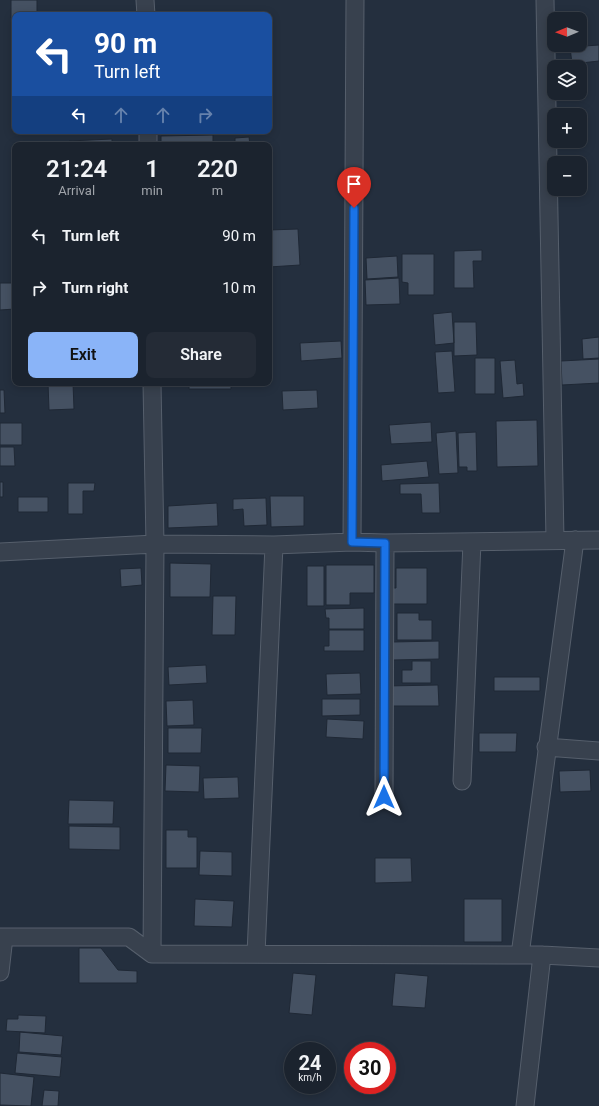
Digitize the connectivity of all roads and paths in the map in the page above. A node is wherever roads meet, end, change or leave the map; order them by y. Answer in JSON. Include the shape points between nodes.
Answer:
{"nodes":[{"id":1,"x":146,"y":0,"type":"edge"},
{"id":2,"x":355,"y":0,"type":"edge"},
{"id":3,"x":545,"y":0,"type":"edge"},
{"id":4,"x":146,"y":12,"type":"edge"},
{"id":5,"x":152,"y":386,"type":"edge"},
{"id":6,"x":556,"y":540,"type":"junction"},
{"id":7,"x":575,"y":540,"type":"junction"},
{"id":8,"x":599,"y":540,"type":"edge"},
{"id":9,"x":352,"y":542,"type":"junction"},
{"id":10,"x":472,"y":542,"type":"junction"},
{"id":11,"x":385,"y":543,"type":"junction"},
{"id":12,"x":155,"y":544,"type":"junction"},
{"id":13,"x":274,"y":545,"type":"junction"},
{"id":14,"x":0,"y":552,"type":"edge"},
{"id":15,"x":546,"y":747,"type":"junction"},
{"id":16,"x":599,"y":751,"type":"edge"},
{"id":17,"x":462,"y":781,"type":"dead end"},
{"id":18,"x":384,"y":797,"type":"dead end"},
{"id":19,"x":2,"y":937,"type":"edge"},
{"id":20,"x":152,"y":954,"type":"junction"},
{"id":21,"x":256,"y":954,"type":"junction"},
{"id":22,"x":520,"y":955,"type":"junction"},
{"id":23,"x":542,"y":955,"type":"junction"},
{"id":24,"x":599,"y":958,"type":"edge"},
{"id":25,"x":0,"y":972,"type":"edge"},
{"id":26,"x":525,"y":1106,"type":"edge"}],
"edges":[{"from":1,"to":4,"type":"street"},
{"from":2,"to":9,"type":"street"},
{"from":3,"to":6,"type":"street"},
{"from":5,"to":12,"type":"street"},
{"from":6,"to":7,"type":"street"},
{"from":6,"to":10,"type":"street"},
{"from":7,"to":8,"type":"street"},
{"from":7,"to":15,"type":"street"},
{"from":9,"to":11,"type":"street"},
{"from":9,"to":13,"type":"street"},
{"from":10,"to":11,"type":"street"},
{"from":10,"to":17,"type":"street"},
{"from":11,"to":18,"type":"street"},
{"from":12,"to":13,"type":"street"},
{"from":12,"to":14,"type":"street"},
{"from":12,"to":20,"type":"street"},
{"from":13,"to":21,"type":"street"},
{"from":15,"to":16,"type":"street"},
{"from":15,"to":22,"type":"street"},
{"from":19,"to":20,"type":"street","via":[[129,938]]},
{"from":19,"to":25,"type":"street"},
{"from":20,"to":21,"type":"street"},
{"from":21,"to":22,"type":"street"},
{"from":22,"to":23,"type":"street"},
{"from":23,"to":24,"type":"street"},
{"from":23,"to":26,"type":"street"}]}
